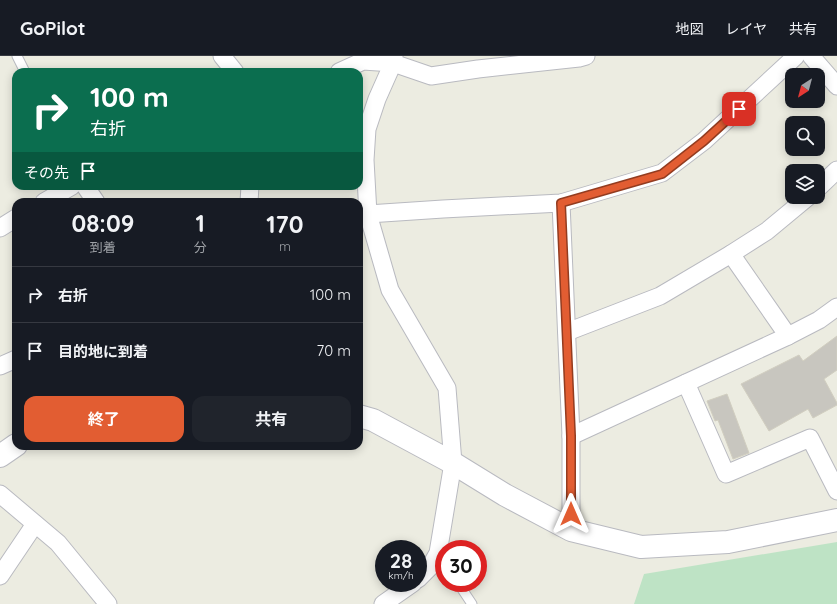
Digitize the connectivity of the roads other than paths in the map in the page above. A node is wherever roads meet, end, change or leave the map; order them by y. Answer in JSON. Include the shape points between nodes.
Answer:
{"nodes":[{"id":1,"x":17,"y":56,"type":"edge"},
{"id":2,"x":222,"y":56,"type":"edge"},
{"id":3,"x":586,"y":56,"type":"edge"},
{"id":4,"x":796,"y":56,"type":"edge"},
{"id":5,"x":811,"y":56,"type":"edge"},
{"id":6,"x":393,"y":60,"type":"edge"},
{"id":7,"x":24,"y":68,"type":"edge"},
{"id":8,"x":232,"y":68,"type":"edge"},
{"id":9,"x":348,"y":68,"type":"edge"},
{"id":10,"x":837,"y":86,"type":"edge"},
{"id":11,"x":837,"y":170,"type":"edge"},
{"id":12,"x":825,"y":181,"type":"edge"},
{"id":13,"x":65,"y":190,"type":"edge"},
{"id":14,"x":51,"y":198,"type":"edge"},
{"id":15,"x":561,"y":203,"type":"junction"},
{"id":16,"x":800,"y":204,"type":"edge"},
{"id":17,"x":368,"y":214,"type":"junction"},
{"id":18,"x":12,"y":220,"type":"edge"},
{"id":19,"x":0,"y":228,"type":"edge"},
{"id":20,"x":731,"y":254,"type":"junction"},
{"id":21,"x":837,"y":307,"type":"edge"},
{"id":22,"x":567,"y":332,"type":"junction"},
{"id":23,"x":788,"y":336,"type":"junction"},
{"id":24,"x":12,"y":361,"type":"edge"},
{"id":25,"x":0,"y":366,"type":"edge"},
{"id":26,"x":686,"y":383,"type":"junction"},
{"id":27,"x":363,"y":417,"type":"edge"},
{"id":28,"x":571,"y":436,"type":"junction"},
{"id":29,"x":12,"y":448,"type":"edge"},
{"id":30,"x":0,"y":456,"type":"edge"},
{"id":31,"x":453,"y":463,"type":"junction"},
{"id":32,"x":837,"y":491,"type":"edge"},
{"id":33,"x":0,"y":494,"type":"edge"},
{"id":34,"x":837,"y":520,"type":"edge"},
{"id":35,"x":35,"y":524,"type":"junction"},
{"id":36,"x":571,"y":530,"type":"junction"},
{"id":37,"x":443,"y":540,"type":"edge"},
{"id":38,"x":435,"y":562,"type":"edge"},
{"id":39,"x":427,"y":570,"type":"edge"},
{"id":40,"x":0,"y":576,"type":"edge"},
{"id":41,"x":400,"y":592,"type":"edge"},
{"id":42,"x":464,"y":592,"type":"edge"},
{"id":43,"x":108,"y":604,"type":"edge"},
{"id":44,"x":383,"y":604,"type":"edge"},
{"id":45,"x":472,"y":604,"type":"edge"}],
"edges":[{"from":1,"to":7,"type":"lane"},
{"from":2,"to":8,"type":"street"},
{"from":3,"to":6,"type":"street","via":[[431,76]]},
{"from":4,"to":15,"type":"street","via":[[704,141],[662,174]]},
{"from":5,"to":10,"type":"street"},
{"from":6,"to":9,"type":"street","via":[[363,61]]},
{"from":6,"to":17,"type":"street","via":[[367,129],[365,160]]},
{"from":11,"to":12,"type":"street"},
{"from":13,"to":14,"type":"street"},
{"from":15,"to":17,"type":"street"},
{"from":15,"to":22,"type":"street"},
{"from":16,"to":20,"type":"street","via":[[767,231]]},
{"from":17,"to":31,"type":"street","via":[[390,290],[447,388]]},
{"from":18,"to":19,"type":"street"},
{"from":20,"to":22,"type":"street","via":[[660,296]]},
{"from":20,"to":23,"type":"street"},
{"from":21,"to":23,"type":"street","via":[[819,320]]},
{"from":22,"to":28,"type":"street"},
{"from":23,"to":26,"type":"street"},
{"from":24,"to":25,"type":"street"},
{"from":26,"to":28,"type":"street"},
{"from":26,"to":32,"type":"street","via":[[726,474],[810,438]]},
{"from":27,"to":31,"type":"street","via":[[374,420]]},
{"from":28,"to":36,"type":"street"},
{"from":29,"to":30,"type":"street"},
{"from":31,"to":36,"type":"street","via":[[505,495]]},
{"from":31,"to":37,"type":"street"},
{"from":33,"to":35,"type":"street"},
{"from":34,"to":36,"type":"street","via":[[728,542],[641,547]]},
{"from":35,"to":40,"type":"street"},
{"from":35,"to":43,"type":"street","via":[[58,543]]},
{"from":38,"to":39,"type":"street"},
{"from":41,"to":44,"type":"street"},
{"from":42,"to":45,"type":"lane"}]}
